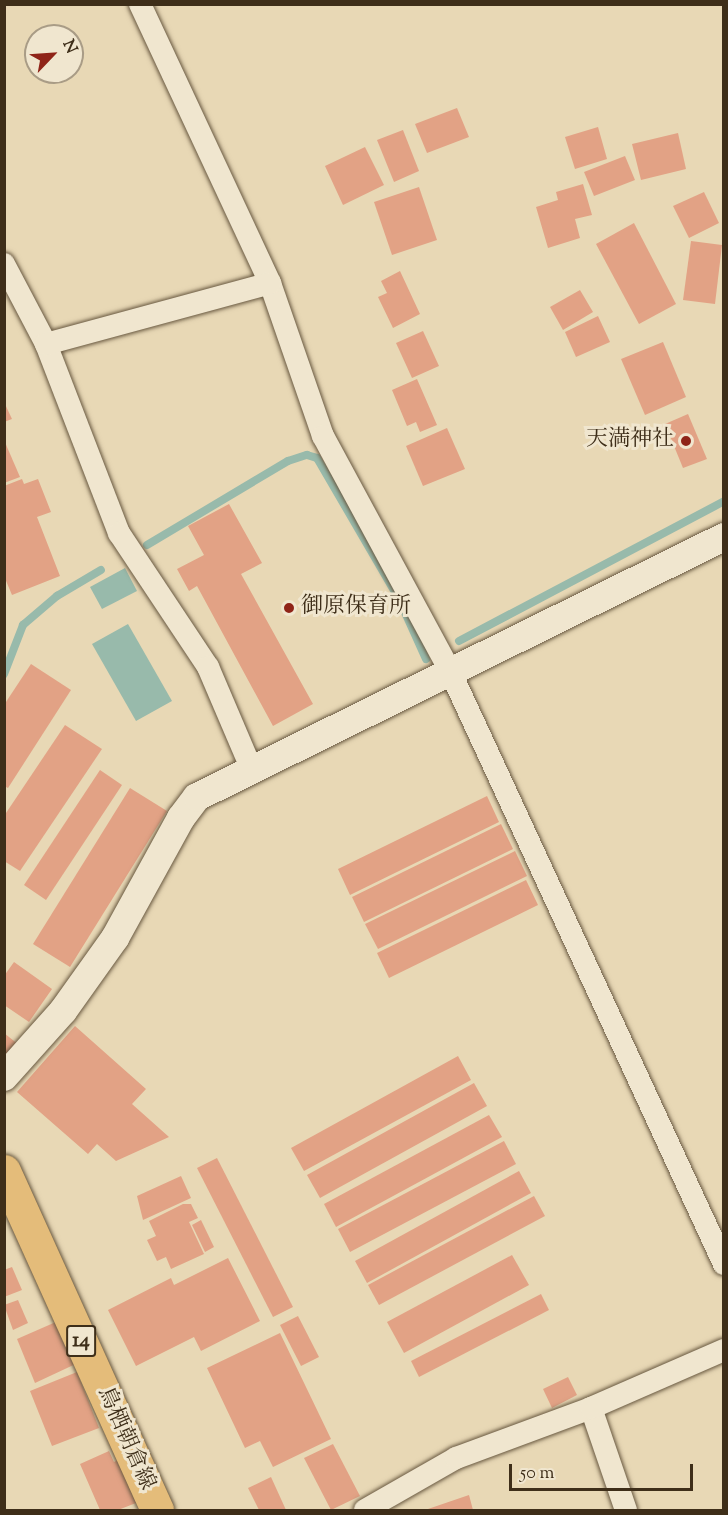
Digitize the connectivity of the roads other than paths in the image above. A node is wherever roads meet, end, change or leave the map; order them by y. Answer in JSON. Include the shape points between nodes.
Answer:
{"nodes":[{"id":1,"x":141,"y":4,"type":"edge"},
{"id":2,"x":4,"y":264,"type":"edge"},
{"id":3,"x":270,"y":284,"type":"junction"},
{"id":4,"x":46,"y":344,"type":"junction"},
{"id":5,"x":723,"y":537,"type":"edge"},
{"id":6,"x":451,"y":673,"type":"junction"},
{"id":7,"x":252,"y":768,"type":"junction"},
{"id":8,"x":4,"y":1077,"type":"edge"},
{"id":9,"x":4,"y":1171,"type":"edge"},
{"id":10,"x":723,"y":1264,"type":"edge"},
{"id":11,"x":723,"y":1350,"type":"edge"},
{"id":12,"x":591,"y":1408,"type":"junction"},
{"id":13,"x":157,"y":1510,"type":"edge"},
{"id":14,"x":365,"y":1510,"type":"edge"},
{"id":15,"x":626,"y":1510,"type":"edge"}],
"edges":[{"from":1,"to":3,"type":"street"},
{"from":2,"to":4,"type":"street"},
{"from":3,"to":4,"type":"street"},
{"from":3,"to":6,"type":"street","via":[[323,436]]},
{"from":4,"to":7,"type":"street","via":[[119,533],[208,667]]},
{"from":5,"to":6,"type":"street"},
{"from":6,"to":7,"type":"street"},
{"from":6,"to":10,"type":"street"},
{"from":7,"to":8,"type":"street","via":[[197,797],[180,818],[115,938],[63,1011]]},
{"from":9,"to":13,"type":"main road","name":"鳥栖朝倉線","number":"14"},
{"from":11,"to":12,"type":"street"},
{"from":12,"to":14,"type":"street","via":[[456,1458]]},
{"from":12,"to":15,"type":"street"}]}
